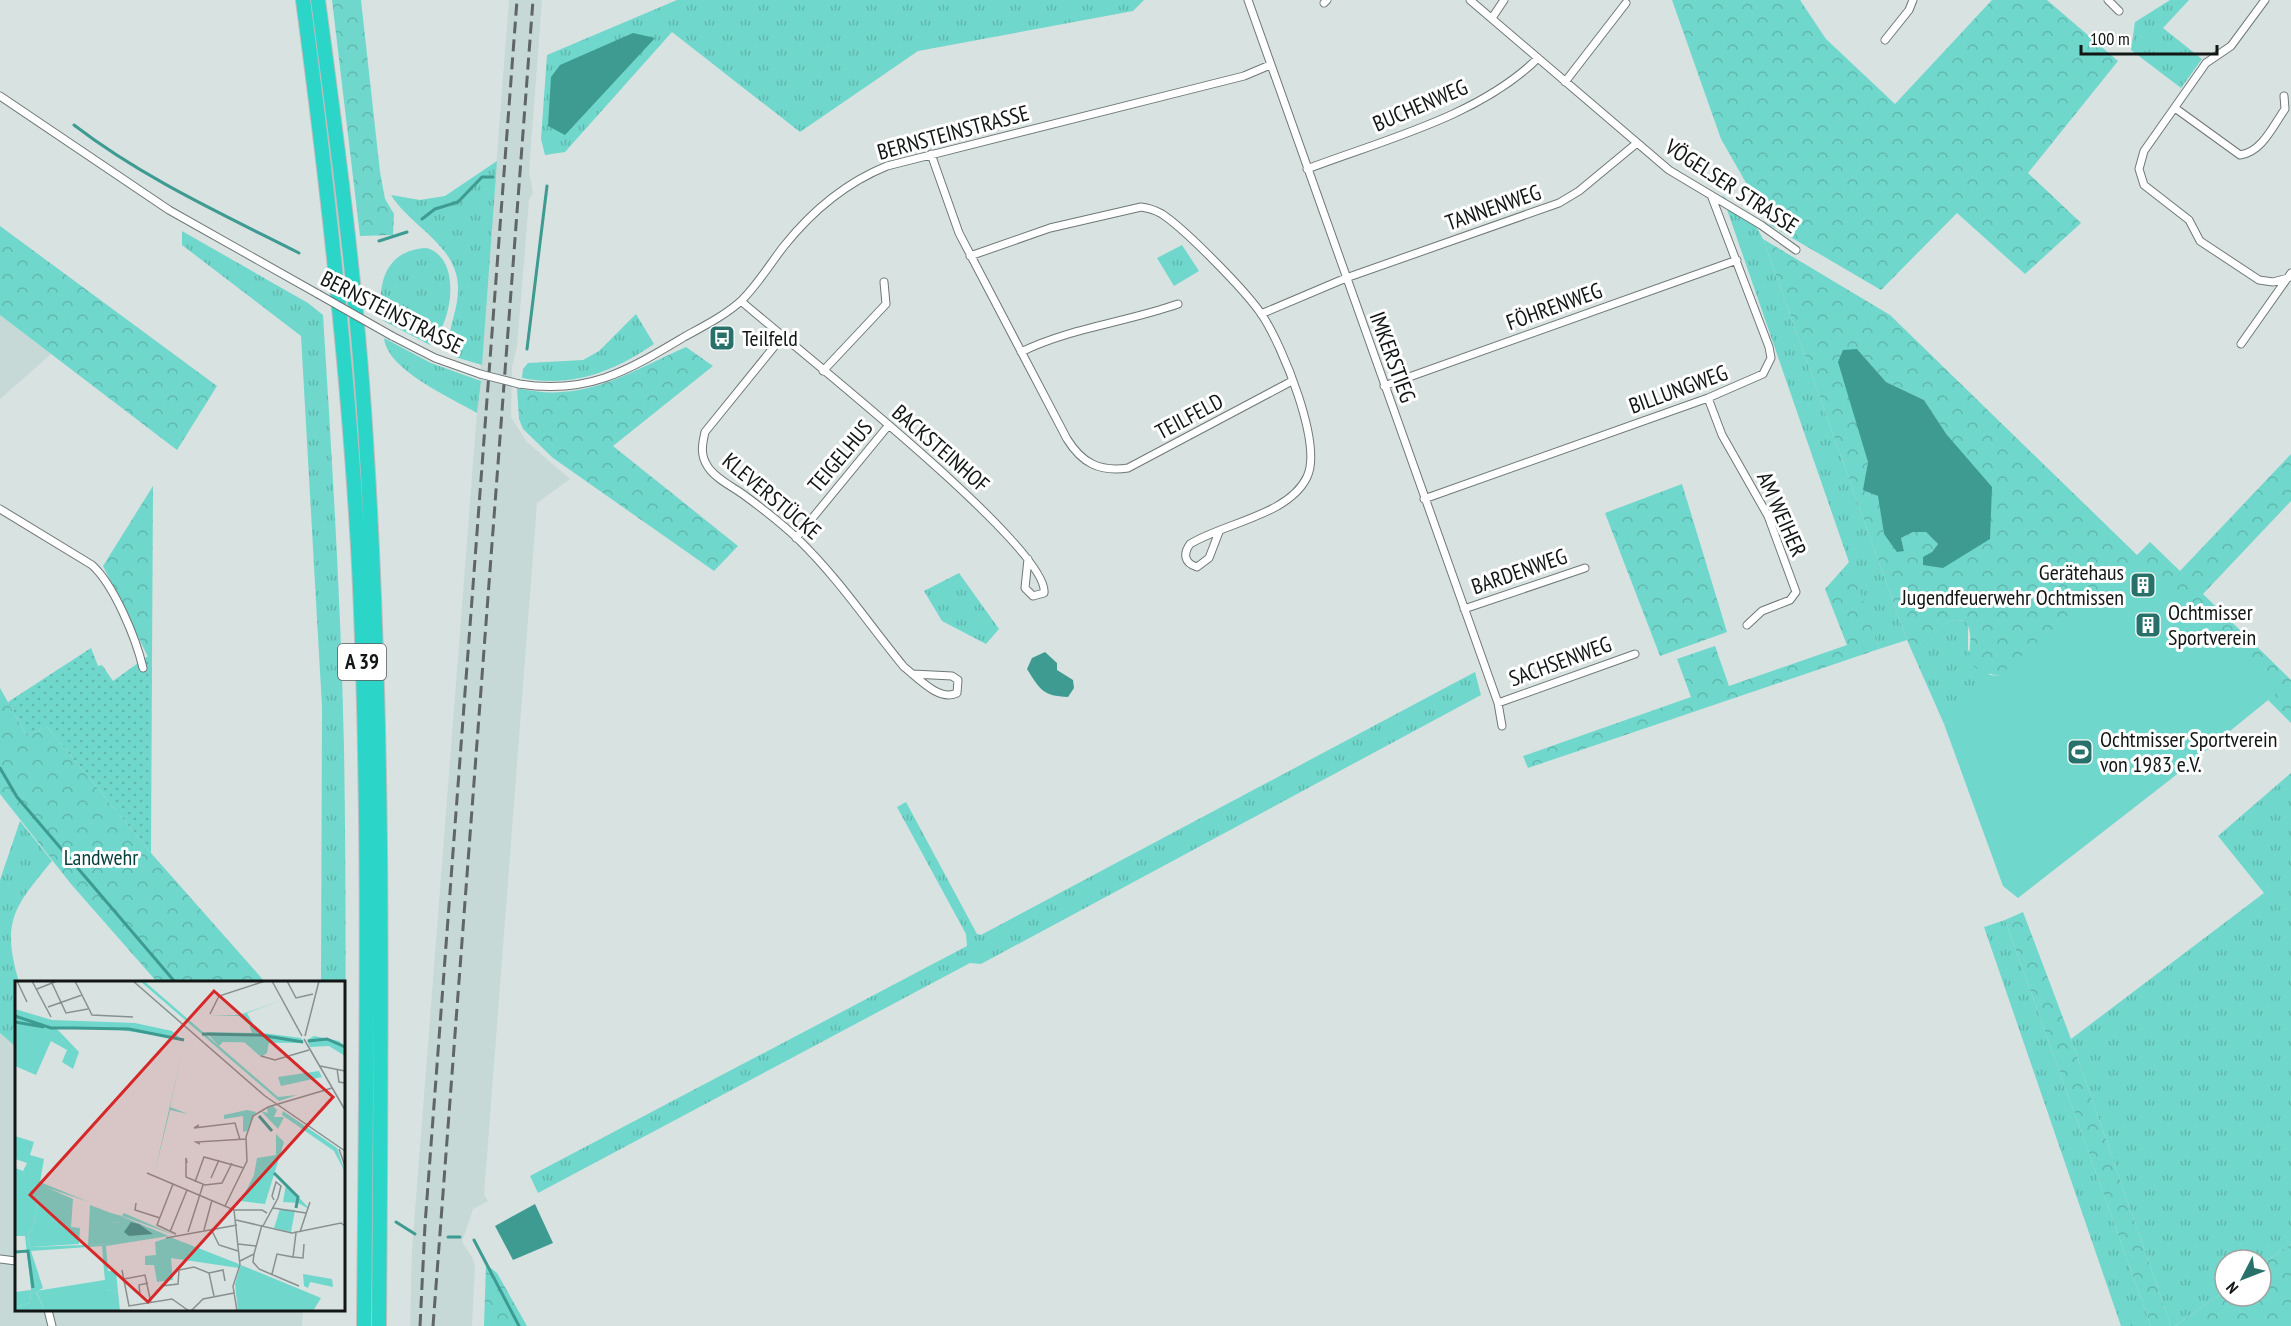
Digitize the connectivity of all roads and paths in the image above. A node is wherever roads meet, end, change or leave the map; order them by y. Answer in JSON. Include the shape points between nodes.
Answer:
{"nodes":[{"id":1,"x":303,"y":0,"type":"edge"},
{"id":2,"x":318,"y":0,"type":"edge"},
{"id":3,"x":1248,"y":0,"type":"edge"},
{"id":4,"x":1470,"y":0,"type":"edge"},
{"id":5,"x":1504,"y":0,"type":"edge"},
{"id":6,"x":1913,"y":0,"type":"edge"},
{"id":7,"x":2108,"y":0,"type":"edge"},
{"id":8,"x":2265,"y":0,"type":"edge"},
{"id":9,"x":1626,"y":3,"type":"dead end"},
{"id":10,"x":2119,"y":10,"type":"dead end"},
{"id":11,"x":1491,"y":18,"type":"junction"},
{"id":12,"x":1885,"y":40,"type":"dead end"},
{"id":13,"x":1538,"y":58,"type":"junction"},
{"id":14,"x":1270,"y":65,"type":"junction"},
{"id":15,"x":1565,"y":81,"type":"junction"},
{"id":16,"x":0,"y":96,"type":"edge"},
{"id":17,"x":2284,"y":96,"type":"dead end"},
{"id":18,"x":2175,"y":108,"type":"junction"},
{"id":19,"x":1637,"y":143,"type":"junction"},
{"id":20,"x":931,"y":154,"type":"junction"},
{"id":21,"x":1307,"y":169,"type":"junction"},
{"id":22,"x":1711,"y":195,"type":"junction"},
{"id":23,"x":1796,"y":250,"type":"dead end"},
{"id":24,"x":970,"y":256,"type":"junction"},
{"id":25,"x":1737,"y":260,"type":"junction"},
{"id":26,"x":2289,"y":275,"type":"edge"},
{"id":27,"x":1346,"y":278,"type":"junction"},
{"id":28,"x":884,"y":282,"type":"dead end"},
{"id":29,"x":741,"y":301,"type":"junction"},
{"id":30,"x":1178,"y":304,"type":"dead end"},
{"id":31,"x":1262,"y":314,"type":"junction"},
{"id":32,"x":782,"y":337,"type":"junction"},
{"id":33,"x":2241,"y":344,"type":"dead end"},
{"id":34,"x":1021,"y":352,"type":"junction"},
{"id":35,"x":823,"y":371,"type":"junction"},
{"id":36,"x":1292,"y":381,"type":"junction"},
{"id":37,"x":1384,"y":386,"type":"junction"},
{"id":38,"x":1708,"y":398,"type":"junction"},
{"id":39,"x":888,"y":426,"type":"junction"},
{"id":40,"x":1424,"y":499,"type":"junction"},
{"id":41,"x":0,"y":509,"type":"edge"},
{"id":42,"x":1219,"y":532,"type":"junction"},
{"id":43,"x":796,"y":538,"type":"junction"},
{"id":44,"x":1028,"y":559,"type":"junction"},
{"id":45,"x":1586,"y":568,"type":"dead end"},
{"id":46,"x":1464,"y":609,"type":"junction"},
{"id":47,"x":1747,"y":624,"type":"dead end"},
{"id":48,"x":1635,"y":654,"type":"dead end"},
{"id":49,"x":143,"y":668,"type":"dead end"},
{"id":50,"x":913,"y":675,"type":"junction"},
{"id":51,"x":1498,"y":703,"type":"junction"},
{"id":52,"x":1502,"y":726,"type":"dead end"},
{"id":53,"x":0,"y":1259,"type":"edge"},
{"id":54,"x":15,"y":1261,"type":"edge"},
{"id":55,"x":48,"y":1311,"type":"edge"},
{"id":56,"x":52,"y":1326,"type":"edge"},
{"id":57,"x":364,"y":1326,"type":"edge"},
{"id":58,"x":379,"y":1326,"type":"edge"}],
"edges":[{"from":1,"to":57,"type":"highway","number":"A 39","via":[[339,291],[359,566],[367,898]]},
{"from":2,"to":58,"type":"highway","number":"A 39","via":[[355,299],[373,567],[381,898]]},
{"from":3,"to":14,"type":"street","name":"IMKERSTIEG"},
{"from":4,"to":11,"type":"street","name":"VÖGELSER STRASSE"},
{"from":5,"to":11,"type":"street"},
{"from":6,"to":12,"type":"street"},
{"from":7,"to":10,"type":"street"},
{"from":8,"to":18,"type":"street","via":[[2231,46],[2206,63]]},
{"from":9,"to":15,"type":"street"},
{"from":11,"to":13,"type":"street","name":"VÖGELSER STRASSE"},
{"from":13,"to":15,"type":"street","name":"VÖGELSER STRASSE"},
{"from":13,"to":21,"type":"street","name":"BUCHENWEG","via":[[1496,91],[1449,116]]},
{"from":14,"to":20,"type":"street","name":"BERNSTEINSTRASSE","via":[[1244,76]]},
{"from":14,"to":21,"type":"street","name":"IMKERSTIEG"},
{"from":15,"to":19,"type":"street","name":"VÖGELSER STRASSE"},
{"from":16,"to":29,"type":"street","name":"BERNSTEINSTRASSE","bridge":true,"via":[[168,210],[392,336],[435,358],[480,374],[519,384],[568,388],[605,380]]},
{"from":17,"to":18,"type":"street","via":[[2285,109],[2258,148],[2240,155]]},
{"from":18,"to":26,"type":"street","via":[[2140,159],[2144,185],[2189,220],[2200,241],[2249,275],[2272,282]]},
{"from":19,"to":22,"type":"street","name":"VÖGELSER STRASSE","via":[[1669,170]]},
{"from":19,"to":27,"type":"street","name":"TANNENWEG","via":[[1559,203]]},
{"from":20,"to":24,"type":"street","name":"TEILFELD"},
{"from":20,"to":29,"type":"street","name":"BERNSTEINSTRASSE","via":[[887,166],[849,184],[807,220]]},
{"from":21,"to":27,"type":"street","name":"IMKERSTIEG"},
{"from":22,"to":23,"type":"street","name":"VÖGELSER STRASSE"},
{"from":22,"to":25,"type":"street","name":"BILLUNGWEG"},
{"from":24,"to":31,"type":"street","via":[[1050,228],[1128,208],[1152,209],[1184,233]]},
{"from":24,"to":34,"type":"street","name":"TEILFELD"},
{"from":25,"to":37,"type":"street","name":"FÖHRENWEG"},
{"from":25,"to":38,"type":"street","name":"BILLUNGWEG","via":[[1771,358],[1769,367],[1755,380]]},
{"from":26,"to":33,"type":"street"},
{"from":27,"to":31,"type":"street","name":"TANNENWEG"},
{"from":27,"to":37,"type":"street","name":"IMKERSTIEG"},
{"from":28,"to":35,"type":"street","via":[[886,304]]},
{"from":29,"to":32,"type":"street","name":"BACKSTEINHOF"},
{"from":30,"to":34,"type":"street","via":[[1056,338]]},
{"from":31,"to":36,"type":"street"},
{"from":32,"to":35,"type":"street","name":"BACKSTEINHOF"},
{"from":32,"to":43,"type":"street","name":"KLEVERSTÜCKE","via":[[705,432],[702,445],[709,468]]},
{"from":34,"to":36,"type":"street","name":"TEILFELD","via":[[1075,453],[1101,469],[1128,468]]},
{"from":35,"to":39,"type":"street","name":"BACKSTEINHOF"},
{"from":36,"to":42,"type":"street","via":[[1312,446],[1313,461],[1307,478],[1285,502]]},
{"from":37,"to":40,"type":"street","name":"IMKERSTIEG"},
{"from":38,"to":40,"type":"street","name":"BILLUNGWEG"},
{"from":38,"to":47,"type":"street","name":"AM WEIHER","via":[[1722,435],[1768,516],[1796,592],[1790,600],[1762,610]]},
{"from":39,"to":43,"type":"street","name":"TEIGELHUS"},
{"from":39,"to":44,"type":"street","name":"BACKSTEINHOF","via":[[984,510]]},
{"from":40,"to":46,"type":"street","name":"IMKERSTIEG"},
{"from":41,"to":49,"type":"street","via":[[103,575],[139,650]]},
{"from":42,"to":42,"type":"street","via":[[1190,544],[1185,559],[1197,567],[1204,564]]},
{"from":43,"to":50,"type":"street","name":"KLEVERSTÜCKE","via":[[850,595]]},
{"from":44,"to":44,"type":"street","name":"BACKSTEINHOF","via":[[1044,581],[1044,593],[1039,597],[1025,588]]},
{"from":45,"to":46,"type":"street","name":"BARDENWEG"},
{"from":46,"to":51,"type":"street","name":"IMKERSTIEG"},
{"from":48,"to":51,"type":"street","name":"SACHSENWEG"},
{"from":50,"to":50,"type":"street","name":"KLEVERSTÜCKE","via":[[943,695],[957,693],[958,680],[952,676]]},
{"from":51,"to":52,"type":"street","name":"IMKERSTIEG"},
{"from":53,"to":54,"type":"street"},
{"from":55,"to":56,"type":"street"}]}
